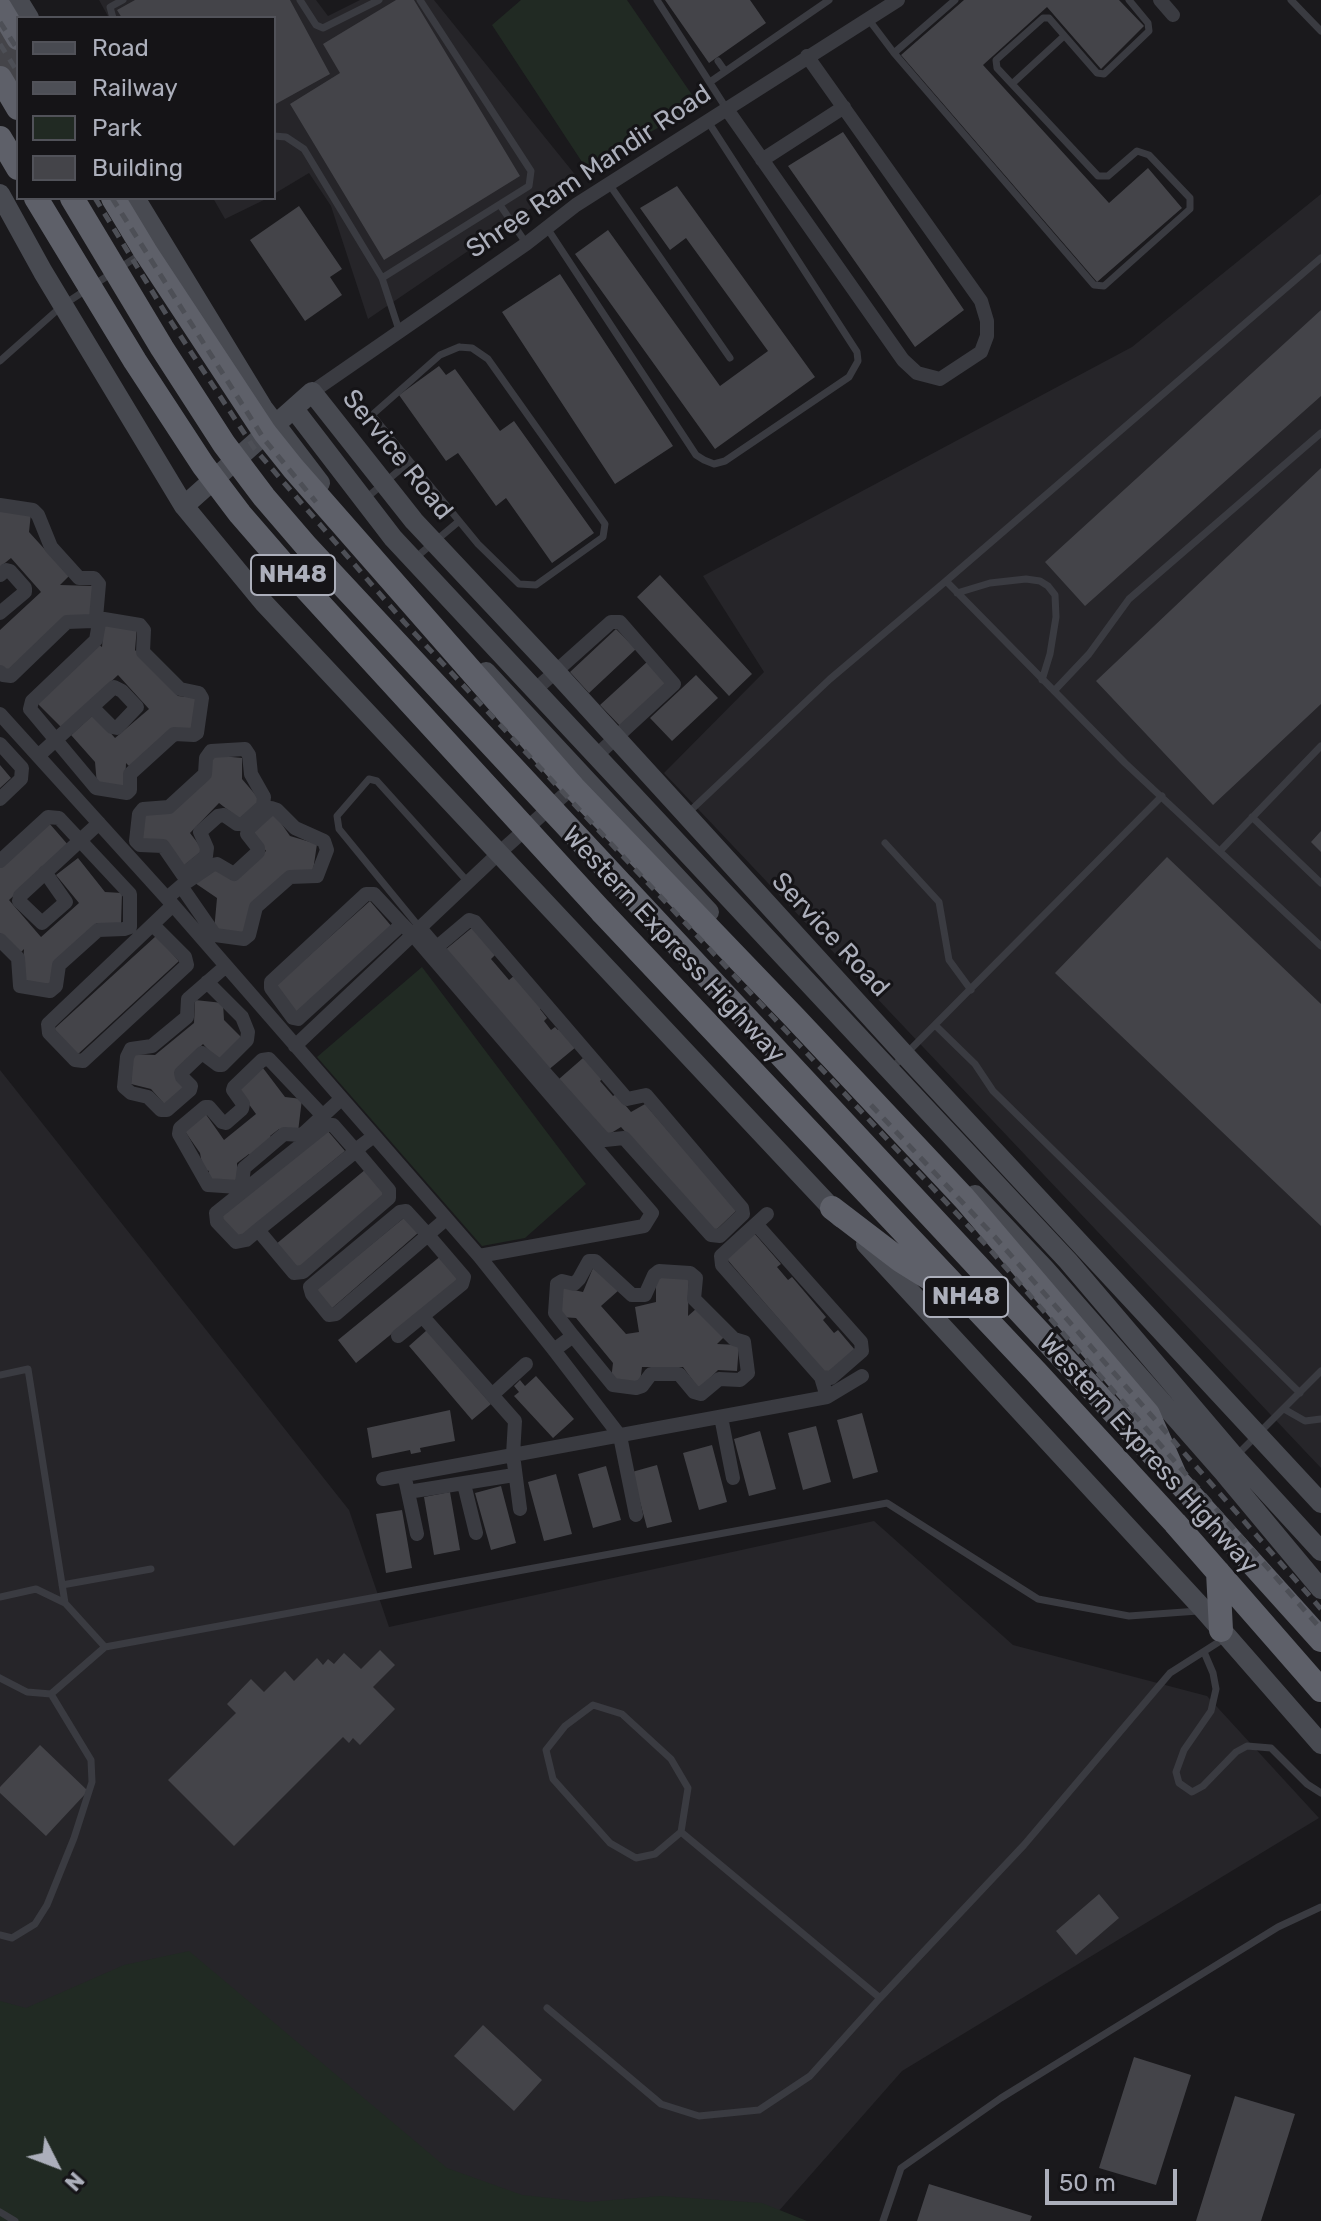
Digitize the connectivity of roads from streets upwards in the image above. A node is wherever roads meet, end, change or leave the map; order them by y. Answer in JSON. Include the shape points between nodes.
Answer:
{"nodes":[{"id":1,"x":898,"y":0,"type":"edge"},
{"id":2,"x":1160,"y":0,"type":"edge"},
{"id":3,"x":0,"y":8,"type":"edge"},
{"id":4,"x":1173,"y":15,"type":"dead end"},
{"id":5,"x":16,"y":35,"type":"edge"},
{"id":6,"x":807,"y":56,"type":"junction"},
{"id":7,"x":0,"y":78,"type":"edge"},
{"id":8,"x":16,"y":105,"type":"edge"},
{"id":9,"x":844,"y":107,"type":"junction"},
{"id":10,"x":726,"y":108,"type":"junction"},
{"id":11,"x":0,"y":138,"type":"edge"},
{"id":12,"x":762,"y":160,"type":"junction"},
{"id":13,"x":16,"y":165,"type":"edge"},
{"id":14,"x":0,"y":194,"type":"edge"},
{"id":15,"x":37,"y":200,"type":"edge"},
{"id":16,"x":73,"y":200,"type":"edge"},
{"id":17,"x":115,"y":200,"type":"edge"},
{"id":18,"x":136,"y":200,"type":"edge"},
{"id":19,"x":153,"y":246,"type":"junction"},
{"id":20,"x":312,"y":392,"type":"junction"},
{"id":21,"x":294,"y":409,"type":"junction"},
{"id":22,"x":270,"y":429,"type":"junction"},
{"id":23,"x":0,"y":505,"type":"edge"},
{"id":24,"x":184,"y":506,"type":"junction"},
{"id":25,"x":0,"y":575,"type":"edge"},
{"id":26,"x":2,"y":607,"type":"edge"},
{"id":27,"x":558,"y":669,"type":"junction"},
{"id":28,"x":0,"y":672,"type":"edge"},
{"id":29,"x":535,"y":690,"type":"junction"},
{"id":30,"x":92,"y":707,"type":"dead end"},
{"id":31,"x":3,"y":724,"type":"edge"},
{"id":32,"x":619,"y":736,"type":"junction"},
{"id":33,"x":56,"y":739,"type":"junction"},
{"id":34,"x":0,"y":744,"type":"edge"},
{"id":35,"x":597,"y":755,"type":"junction"},
{"id":36,"x":38,"y":756,"type":"junction"},
{"id":37,"x":573,"y":787,"type":"junction"},
{"id":38,"x":659,"y":787,"type":"junction"},
{"id":39,"x":0,"y":799,"type":"edge"},
{"id":40,"x":642,"y":804,"type":"junction"},
{"id":41,"x":99,"y":823,"type":"junction"},
{"id":42,"x":81,"y":839,"type":"junction"},
{"id":43,"x":499,"y":853,"type":"junction"},
{"id":44,"x":0,"y":861,"type":"edge"},
{"id":45,"x":45,"y":872,"type":"dead end"},
{"id":46,"x":182,"y":880,"type":"junction"},
{"id":47,"x":167,"y":899,"type":"junction"},
{"id":48,"x":402,"y":924,"type":"junction"},
{"id":49,"x":153,"y":925,"type":"junction"},
{"id":50,"x":416,"y":932,"type":"junction"},
{"id":51,"x":0,"y":940,"type":"edge"},
{"id":52,"x":437,"y":947,"type":"junction"},
{"id":53,"x":226,"y":966,"type":"junction"},
{"id":54,"x":207,"y":982,"type":"junction"},
{"id":55,"x":850,"y":995,"type":"junction"},
{"id":56,"x":834,"y":1010,"type":"junction"},
{"id":57,"x":295,"y":1046,"type":"junction"},
{"id":58,"x":341,"y":1099,"type":"junction"},
{"id":59,"x":323,"y":1116,"type":"junction"},
{"id":60,"x":374,"y":1136,"type":"junction"},
{"id":61,"x":356,"y":1151,"type":"junction"},
{"id":62,"x":832,"y":1208,"type":"junction"},
{"id":63,"x":446,"y":1219,"type":"junction"},
{"id":64,"x":258,"y":1230,"type":"junction"},
{"id":65,"x":428,"y":1235,"type":"junction"},
{"id":66,"x":1068,"y":1246,"type":"junction"},
{"id":67,"x":479,"y":1256,"type":"junction"},
{"id":68,"x":972,"y":1303,"type":"junction"},
{"id":69,"x":423,"y":1317,"type":"junction"},
{"id":70,"x":398,"y":1336,"type":"dead end"},
{"id":71,"x":573,"y":1336,"type":"junction"},
{"id":72,"x":554,"y":1350,"type":"junction"},
{"id":73,"x":526,"y":1364,"type":"dead end"},
{"id":74,"x":862,"y":1376,"type":"dead end"},
{"id":75,"x":821,"y":1377,"type":"junction"},
{"id":76,"x":492,"y":1395,"type":"junction"},
{"id":77,"x":827,"y":1397,"type":"junction"},
{"id":78,"x":721,"y":1417,"type":"junction"},
{"id":79,"x":620,"y":1436,"type":"junction"},
{"id":80,"x":513,"y":1455,"type":"junction"},
{"id":81,"x":405,"y":1475,"type":"junction"},
{"id":82,"x":514,"y":1475,"type":"junction"},
{"id":83,"x":733,"y":1478,"type":"dead end"},
{"id":84,"x":383,"y":1479,"type":"dead end"},
{"id":85,"x":1177,"y":1480,"type":"junction"},
{"id":86,"x":464,"y":1484,"type":"junction"},
{"id":87,"x":408,"y":1492,"type":"junction"},
{"id":88,"x":1321,"y":1503,"type":"edge"},
{"id":89,"x":520,"y":1509,"type":"dead end"},
{"id":90,"x":636,"y":1515,"type":"dead end"},
{"id":91,"x":476,"y":1533,"type":"dead end"},
{"id":92,"x":417,"y":1534,"type":"dead end"},
{"id":93,"x":1321,"y":1551,"type":"edge"},
{"id":94,"x":1218,"y":1572,"type":"junction"},
{"id":95,"x":1321,"y":1589,"type":"edge"},
{"id":96,"x":1312,"y":1619,"type":"edge"},
{"id":97,"x":1224,"y":1633,"type":"junction"},
{"id":98,"x":1321,"y":1640,"type":"edge"},
{"id":99,"x":1321,"y":1690,"type":"edge"},
{"id":100,"x":1321,"y":1744,"type":"edge"}],
"edges":[{"from":1,"to":6,"type":"street","name":"Shree Ram Mandir Road"},
{"from":2,"to":4,"type":"street"},
{"from":3,"to":5,"type":"highway"},
{"from":6,"to":9,"type":"street"},
{"from":6,"to":10,"type":"street","name":"Shree Ram Mandir Road"},
{"from":7,"to":8,"type":"highway"},
{"from":9,"to":12,"type":"street"},
{"from":9,"to":12,"type":"street","via":[[981,301],[987,336],[981,352],[940,379],[917,373],[903,360]]},
{"from":10,"to":12,"type":"street"},
{"from":10,"to":20,"type":"street","name":"Shree Ram Mandir Road"},
{"from":11,"to":13,"type":"highway"},
{"from":14,"to":24,"type":"main road"},
{"from":15,"to":68,"type":"highway","name":"Western Express Highway","number":"NH48","bridge":true,"via":[[143,374],[240,514],[602,912]]},
{"from":16,"to":85,"type":"highway","name":"Western Express Highway","number":"NH48","bridge":true,"via":[[224,444],[307,547]]},
{"from":17,"to":19,"type":"highway"},
{"from":18,"to":19,"type":"main road"},
{"from":19,"to":22,"type":"highway"},
{"from":20,"to":21,"type":"main road"},
{"from":20,"to":27,"type":"main road","name":"Service Road","via":[[434,542]]},
{"from":21,"to":22,"type":"main road"},
{"from":21,"to":29,"type":"main road","via":[[413,560]]},
{"from":22,"to":24,"type":"main road"},
{"from":22,"to":37,"type":"highway","via":[[319,499]]},
{"from":22,"to":95,"type":"main road","via":[[399,580],[1045,1269]]},
{"from":23,"to":28,"type":"street","via":[[33,510],[51,547],[79,578],[94,578],[99,584],[93,621],[67,622],[11,676]]},
{"from":24,"to":43,"type":"main road","via":[[264,603]]},
{"from":25,"to":26,"type":"street","via":[[10,571],[25,588]]},
{"from":27,"to":29,"type":"street"},
{"from":27,"to":32,"type":"main road","name":"Service Road"},
{"from":27,"to":32,"type":"street","via":[[611,622],[620,622],[674,682]]},
{"from":29,"to":35,"type":"main road"},
{"from":30,"to":33,"type":"street"},
{"from":31,"to":36,"type":"street"},
{"from":32,"to":35,"type":"street"},
{"from":32,"to":38,"type":"main road","name":"Service Road"},
{"from":33,"to":33,"type":"street","via":[[96,788],[127,793],[130,774],[174,734],[197,733],[202,698],[180,689],[143,652],[140,625],[104,619],[96,640],[32,701],[30,709]]},
{"from":33,"to":36,"type":"street"},
{"from":34,"to":39,"type":"street","via":[[22,768],[21,779]]},
{"from":35,"to":40,"type":"main road"},
{"from":36,"to":41,"type":"street"},
{"from":37,"to":43,"type":"street"},
{"from":37,"to":85,"type":"highway","via":[[964,1198],[1148,1414]]},
{"from":38,"to":40,"type":"main road"},
{"from":38,"to":55,"type":"main road","name":"Service Road"},
{"from":40,"to":56,"type":"main road"},
{"from":41,"to":42,"type":"street"},
{"from":41,"to":47,"type":"street"},
{"from":42,"to":44,"type":"street","via":[[59,818],[48,817]]},
{"from":42,"to":45,"type":"street"},
{"from":42,"to":51,"type":"street","via":[[130,894],[130,927],[98,930],[59,965],[56,986],[50,991],[20,986],[18,958]]},
{"from":43,"to":50,"type":"street"},
{"from":43,"to":62,"type":"main road"},
{"from":46,"to":46,"type":"street","via":[[206,856],[200,832],[218,816],[243,824],[263,806],[245,749],[211,751],[205,774],[169,807],[139,814],[136,841],[163,846]]},
{"from":46,"to":46,"type":"street","via":[[217,864],[234,874],[258,852],[248,829],[271,808],[295,828],[324,841],[327,850],[317,876],[290,877],[256,907],[244,939],[215,935]]},
{"from":46,"to":47,"type":"street"},
{"from":47,"to":49,"type":"street"},
{"from":47,"to":53,"type":"street"},
{"from":48,"to":48,"type":"street","via":[[374,894],[366,894],[271,982],[271,988],[298,1019]]},
{"from":48,"to":50,"type":"street"},
{"from":49,"to":49,"type":"street","via":[[48,1024],[49,1033],[75,1060],[83,1061],[187,965]]},
{"from":50,"to":52,"type":"street"},
{"from":50,"to":57,"type":"street"},
{"from":50,"to":67,"type":"street","via":[[652,1213],[644,1226]]},
{"from":52,"to":52,"type":"street","via":[[605,1140],[624,1138],[711,1235],[720,1236],[743,1214],[646,1095],[627,1099],[475,922],[469,920]]},
{"from":53,"to":54,"type":"street"},
{"from":53,"to":57,"type":"street"},
{"from":54,"to":54,"type":"street","via":[[188,999],[187,1017],[152,1046],[131,1049],[127,1057],[124,1087],[148,1097],[161,1110],[190,1090],[181,1073],[202,1053],[222,1065],[247,1040],[242,1017]]},
{"from":55,"to":56,"type":"main road"},
{"from":55,"to":66,"type":"main road","name":"Service Road"},
{"from":56,"to":66,"type":"main road"},
{"from":57,"to":58,"type":"street"},
{"from":58,"to":59,"type":"street"},
{"from":58,"to":60,"type":"street"},
{"from":59,"to":59,"type":"street","via":[[302,1135],[284,1134],[244,1168],[238,1187],[208,1185],[179,1134],[205,1107],[226,1123],[242,1109],[234,1087],[269,1059]]},
{"from":60,"to":61,"type":"street"},
{"from":60,"to":63,"type":"street"},
{"from":61,"to":64,"type":"street"},
{"from":61,"to":64,"type":"street","via":[[389,1190],[389,1198],[303,1272],[294,1273]]},
{"from":61,"to":64,"type":"street","via":[[333,1125],[326,1125],[216,1213],[217,1222],[236,1242]]},
{"from":62,"to":68,"type":"highway","via":[[900,1260]]},
{"from":62,"to":97,"type":"main road"},
{"from":63,"to":65,"type":"street"},
{"from":63,"to":67,"type":"street"},
{"from":65,"to":65,"type":"street","via":[[336,1314],[329,1315],[312,1294],[310,1287],[400,1212],[406,1211]]},
{"from":65,"to":69,"type":"street","via":[[464,1277]]},
{"from":66,"to":88,"type":"main road","name":"Service Road","via":[[1260,1434]]},
{"from":66,"to":93,"type":"main road","via":[[1235,1457]]},
{"from":67,"to":72,"type":"street"},
{"from":68,"to":94,"type":"highway","name":"Western Express Highway","number":"NH48"},
{"from":69,"to":70,"type":"street"},
{"from":69,"to":76,"type":"street"},
{"from":71,"to":71,"type":"street","via":[[555,1313],[554,1292],[562,1281],[574,1284],[589,1261],[632,1295],[645,1295],[659,1271],[690,1273],[696,1278],[694,1299],[734,1339],[744,1342],[748,1373],[740,1380],[719,1379],[701,1394],[679,1374],[651,1374],[636,1388],[613,1385]]},
{"from":71,"to":72,"type":"street"},
{"from":72,"to":79,"type":"street"},
{"from":73,"to":76,"type":"street"},
{"from":74,"to":77,"type":"street"},
{"from":75,"to":75,"type":"street","via":[[722,1265],[721,1256],[762,1219],[861,1342],[862,1351],[831,1378]]},
{"from":75,"to":77,"type":"street"},
{"from":76,"to":80,"type":"street","via":[[515,1421]]},
{"from":77,"to":78,"type":"street"},
{"from":78,"to":79,"type":"street"},
{"from":78,"to":83,"type":"street"},
{"from":79,"to":80,"type":"street"},
{"from":79,"to":90,"type":"street"},
{"from":80,"to":81,"type":"street"},
{"from":80,"to":82,"type":"street"},
{"from":81,"to":84,"type":"street"},
{"from":81,"to":87,"type":"street"},
{"from":82,"to":86,"type":"street"},
{"from":82,"to":89,"type":"street"},
{"from":85,"to":96,"type":"highway","name":"Western Express Highway","number":"NH48"},
{"from":86,"to":87,"type":"street"},
{"from":86,"to":91,"type":"street"},
{"from":87,"to":92,"type":"street"},
{"from":94,"to":97,"type":"highway"},
{"from":94,"to":99,"type":"highway","name":"Western Express Highway","number":"NH48"},
{"from":96,"to":98,"type":"highway","name":"Western Express Highway","number":"NH48"},
{"from":97,"to":100,"type":"main road"}]}
